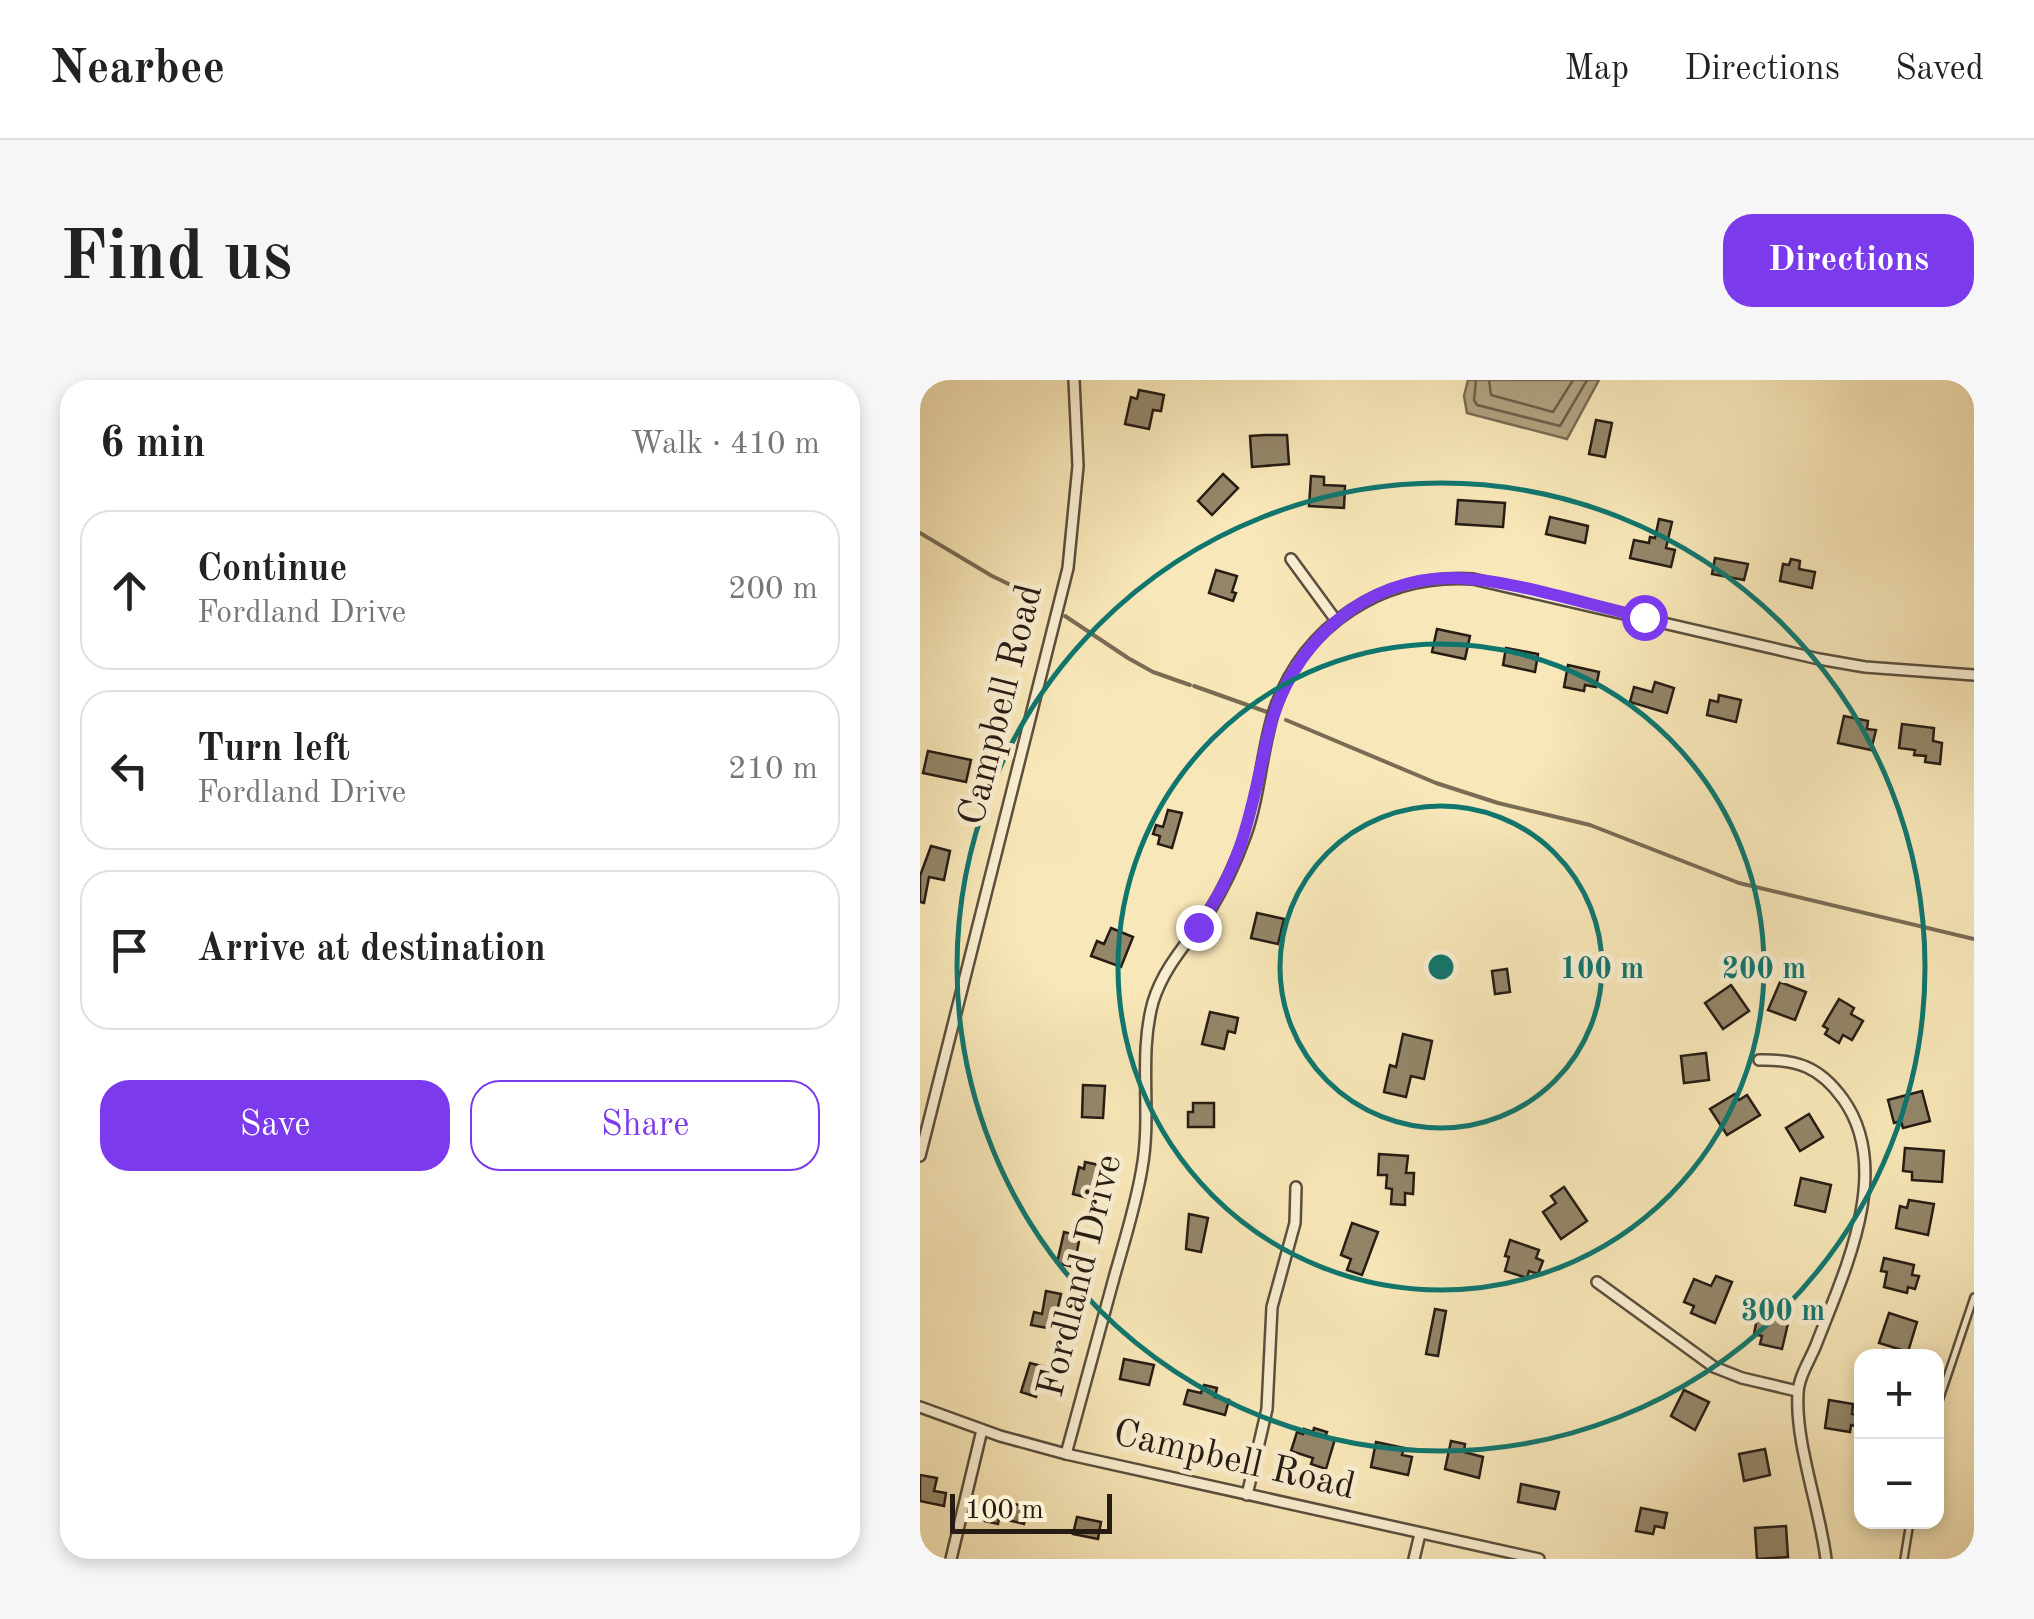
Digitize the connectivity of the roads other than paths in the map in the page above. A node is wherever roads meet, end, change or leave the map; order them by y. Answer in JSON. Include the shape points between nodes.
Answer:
{"nodes":[{"id":1,"x":1074,"y":380,"type":"edge"},
{"id":2,"x":1291,"y":559,"type":"dead end"},
{"id":3,"x":1335,"y":619,"type":"junction"},
{"id":4,"x":1974,"y":674,"type":"edge"},
{"id":5,"x":1759,"y":1060,"type":"dead end"},
{"id":6,"x":920,"y":1156,"type":"edge"},
{"id":7,"x":1296,"y":1187,"type":"dead end"},
{"id":8,"x":1597,"y":1282,"type":"dead end"},
{"id":9,"x":1974,"y":1297,"type":"edge"},
{"id":10,"x":1944,"y":1386,"type":"edge"},
{"id":11,"x":1797,"y":1391,"type":"junction"},
{"id":12,"x":920,"y":1407,"type":"edge"},
{"id":13,"x":982,"y":1430,"type":"junction"},
{"id":14,"x":1066,"y":1454,"type":"junction"},
{"id":15,"x":1247,"y":1495,"type":"junction"},
{"id":16,"x":1909,"y":1529,"type":"edge"},
{"id":17,"x":1420,"y":1534,"type":"junction"},
{"id":18,"x":951,"y":1559,"type":"edge"},
{"id":19,"x":1414,"y":1559,"type":"edge"},
{"id":20,"x":1539,"y":1559,"type":"edge"},
{"id":21,"x":1826,"y":1559,"type":"edge"},
{"id":22,"x":1904,"y":1559,"type":"edge"}],
"edges":[{"from":1,"to":6,"type":"street","name":"Campbell Road","via":[[1078,466],[1068,568]]},
{"from":2,"to":3,"type":"street"},
{"from":3,"to":4,"type":"street","name":"Fordland Drive","via":[[1401,586],[1473,579],[1819,659]]},
{"from":3,"to":14,"type":"street","name":"Fordland Drive","via":[[1280,695],[1245,838],[1154,998],[1140,1181]]},
{"from":5,"to":11,"type":"street","via":[[1794,1060],[1829,1083],[1852,1112],[1865,1149],[1867,1180],[1855,1231]]},
{"from":7,"to":15,"type":"street","via":[[1294,1223],[1272,1306],[1267,1409]]},
{"from":8,"to":11,"type":"street","via":[[1714,1367]]},
{"from":9,"to":10,"type":"lane"},
{"from":11,"to":21,"type":"street"},
{"from":12,"to":13,"type":"street","name":"Campbell Road"},
{"from":13,"to":14,"type":"street","name":"Campbell Road"},
{"from":13,"to":18,"type":"street"},
{"from":14,"to":15,"type":"street","name":"Campbell Road"},
{"from":15,"to":17,"type":"street","name":"Campbell Road"},
{"from":16,"to":22,"type":"lane"},
{"from":17,"to":19,"type":"street"},
{"from":17,"to":20,"type":"street","name":"Campbell Road"}]}
